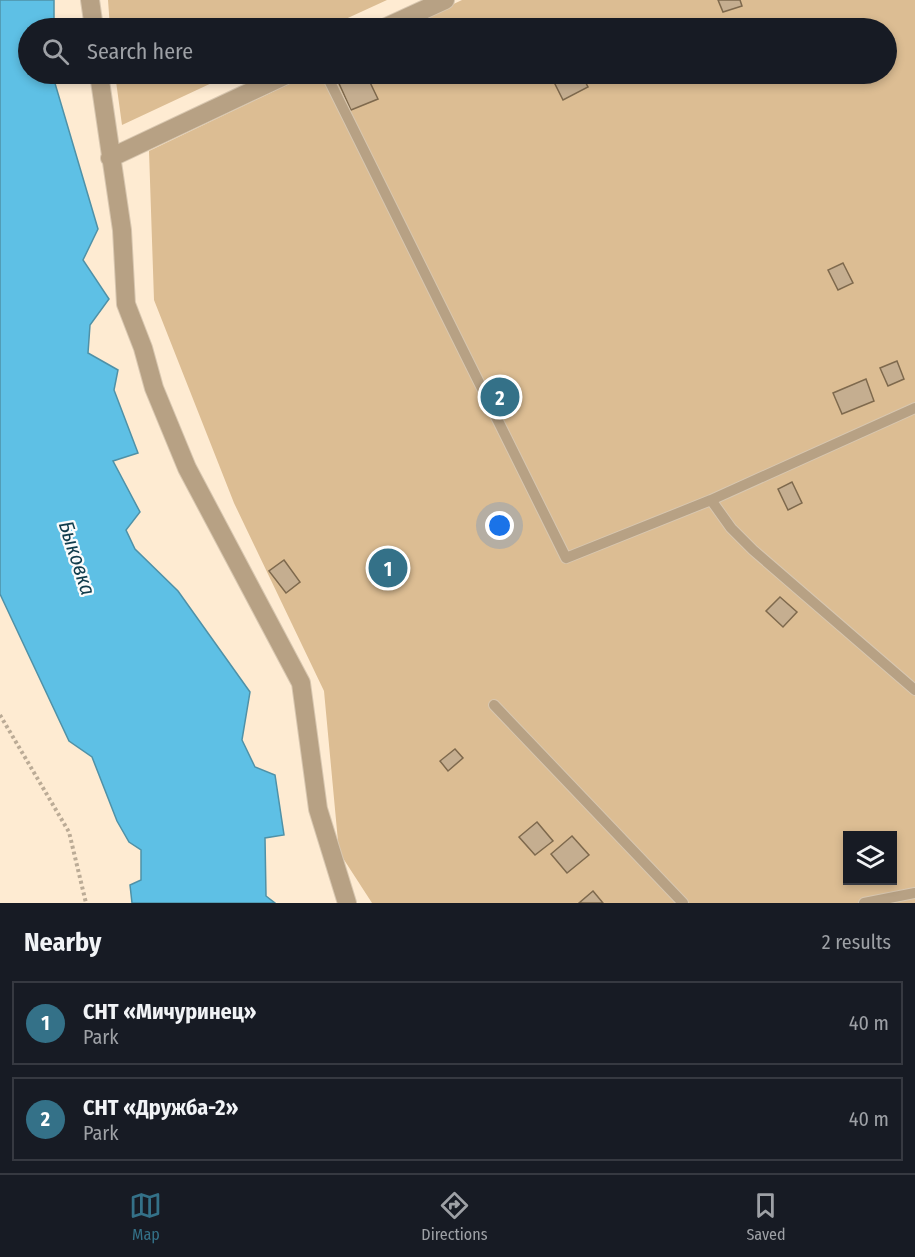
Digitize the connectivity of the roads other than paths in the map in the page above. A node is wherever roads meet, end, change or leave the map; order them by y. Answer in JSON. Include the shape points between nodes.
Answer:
{"nodes":[{"id":1,"x":90,"y":0,"type":"edge"},
{"id":2,"x":445,"y":0,"type":"edge"},
{"id":3,"x":93,"y":18,"type":"edge"},
{"id":4,"x":406,"y":18,"type":"edge"},
{"id":5,"x":100,"y":84,"type":"edge"},
{"id":6,"x":267,"y":84,"type":"edge"},
{"id":7,"x":331,"y":84,"type":"edge"},
{"id":8,"x":110,"y":158,"type":"junction"},
{"id":9,"x":915,"y":408,"type":"edge"},
{"id":10,"x":711,"y":500,"type":"junction"},
{"id":11,"x":915,"y":690,"type":"edge"},
{"id":12,"x":494,"y":705,"type":"dead end"},
{"id":13,"x":915,"y":893,"type":"edge"},
{"id":14,"x":347,"y":903,"type":"edge"},
{"id":15,"x":683,"y":903,"type":"edge"},
{"id":16,"x":864,"y":903,"type":"edge"}],
"edges":[{"from":1,"to":3,"type":"street"},
{"from":2,"to":4,"type":"street"},
{"from":5,"to":8,"type":"street"},
{"from":6,"to":8,"type":"street"},
{"from":7,"to":10,"type":"lane","via":[[566,558]]},
{"from":8,"to":14,"type":"street","via":[[122,230],[126,304],[154,388],[188,468],[301,683],[318,809]]},
{"from":9,"to":10,"type":"lane"},
{"from":10,"to":11,"type":"lane","via":[[753,550]]},
{"from":12,"to":15,"type":"lane"},
{"from":13,"to":16,"type":"lane"}]}
